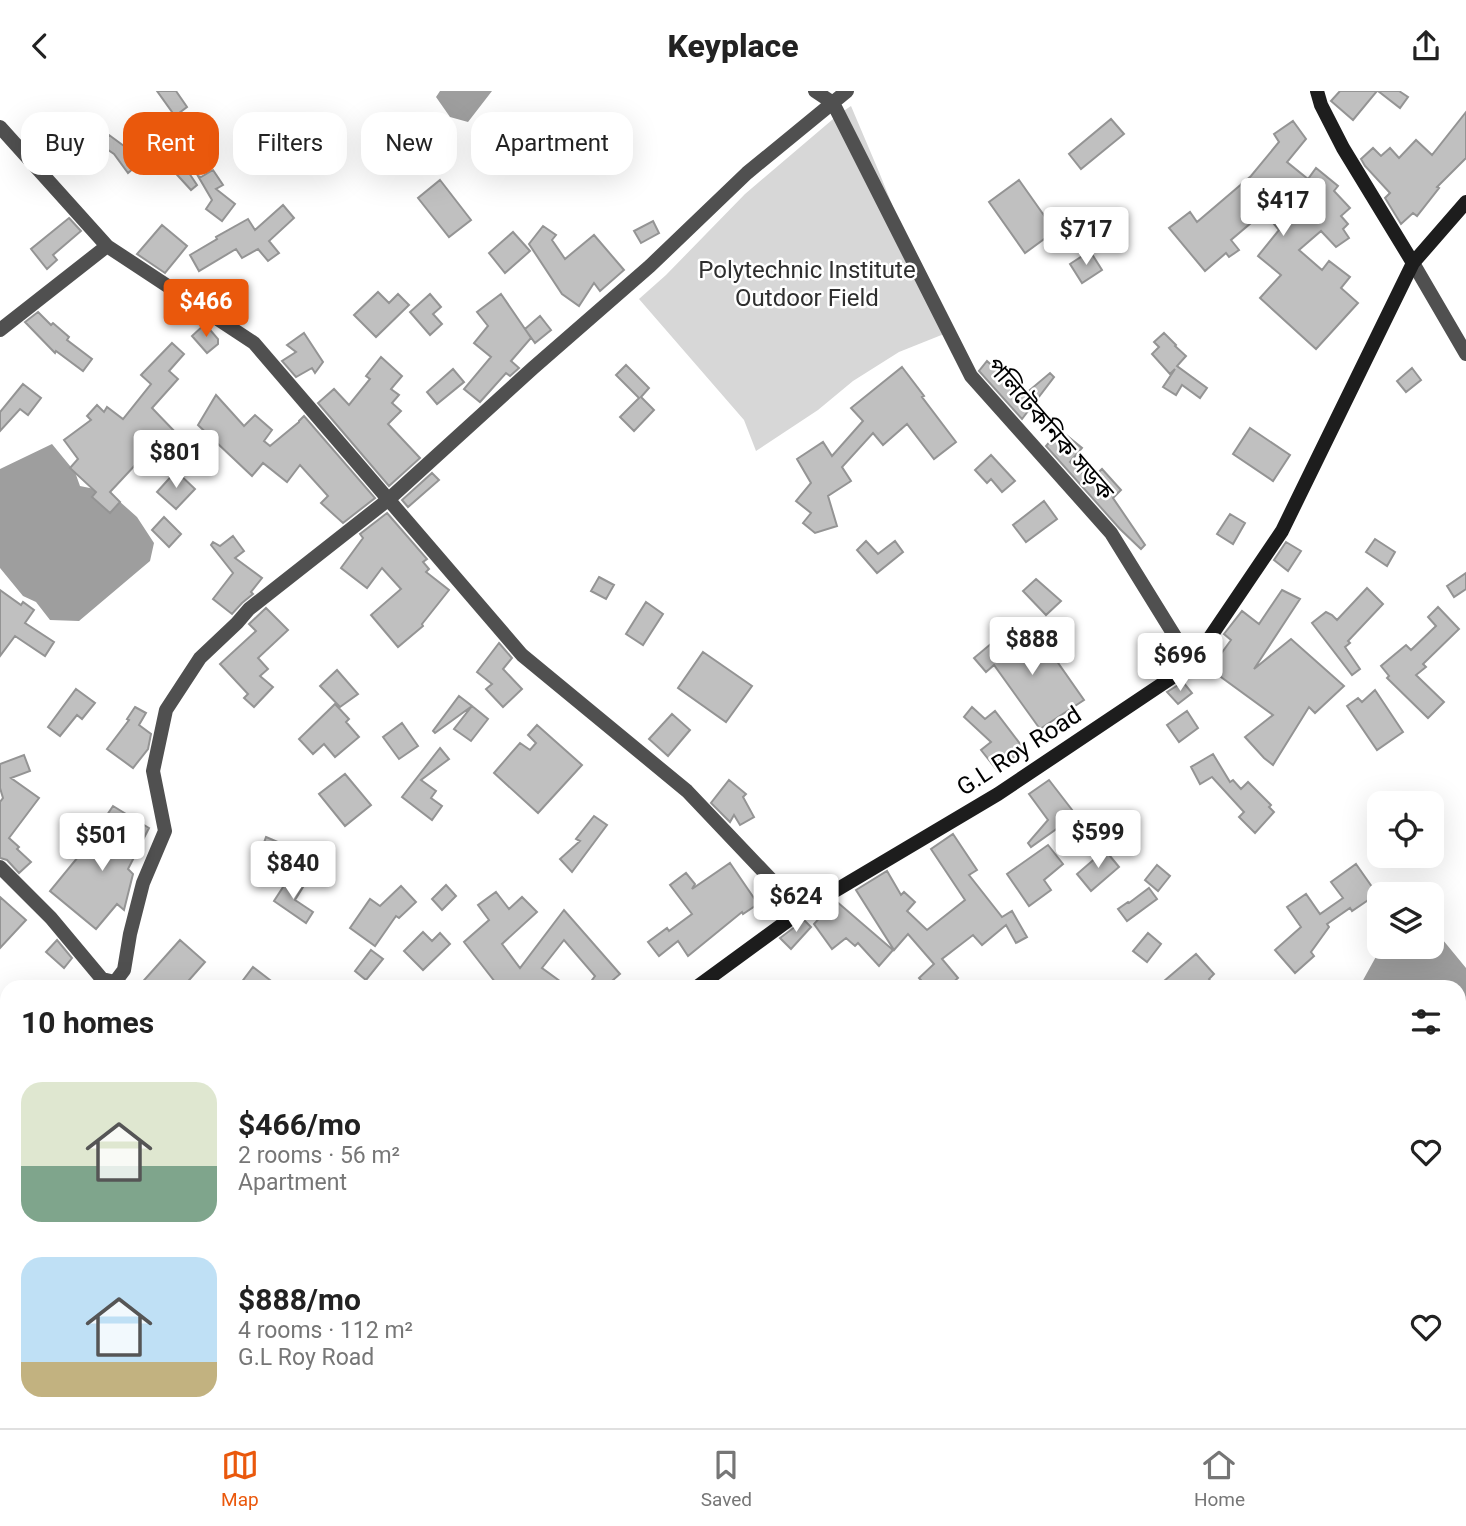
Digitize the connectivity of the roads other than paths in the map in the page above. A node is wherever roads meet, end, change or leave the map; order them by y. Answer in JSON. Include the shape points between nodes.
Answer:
{"nodes":[{"id":1,"x":815,"y":91,"type":"edge"},
{"id":2,"x":847,"y":91,"type":"edge"},
{"id":3,"x":1317,"y":91,"type":"edge"},
{"id":4,"x":833,"y":103,"type":"junction"},
{"id":5,"x":0,"y":127,"type":"edge"},
{"id":6,"x":1466,"y":202,"type":"edge"},
{"id":7,"x":107,"y":246,"type":"junction"},
{"id":8,"x":1413,"y":263,"type":"junction"},
{"id":9,"x":0,"y":330,"type":"edge"},
{"id":10,"x":1466,"y":354,"type":"edge"},
{"id":11,"x":389,"y":499,"type":"junction"},
{"id":12,"x":1192,"y":664,"type":"junction"},
{"id":13,"x":0,"y":867,"type":"edge"},
{"id":14,"x":801,"y":911,"type":"junction"},
{"id":15,"x":106,"y":980,"type":"edge"},
{"id":16,"x":116,"y":980,"type":"edge"},
{"id":17,"x":706,"y":980,"type":"edge"}],
"edges":[{"from":1,"to":4,"type":"street"},
{"from":2,"to":4,"type":"street"},
{"from":3,"to":8,"type":"main road","via":[[1343,148]]},
{"from":4,"to":11,"type":"street","via":[[747,173],[650,267]]},
{"from":4,"to":12,"type":"street","name":"পলিটেকনিক সড়ক","via":[[971,376],[1111,533]]},
{"from":5,"to":7,"type":"street"},
{"from":6,"to":8,"type":"main road","name":"G.L Roy Road"},
{"from":7,"to":9,"type":"street"},
{"from":7,"to":11,"type":"street","via":[[254,343]]},
{"from":8,"to":10,"type":"street"},
{"from":8,"to":12,"type":"main road","name":"G.L Roy Road","via":[[1282,531]]},
{"from":11,"to":14,"type":"street","via":[[522,655],[687,791]]},
{"from":11,"to":16,"type":"street","via":[[249,609],[200,658],[166,710],[153,771],[165,831],[143,883],[124,970]]},
{"from":12,"to":14,"type":"main road","name":"G.L Roy Road","via":[[998,794]]},
{"from":13,"to":15,"type":"street"},
{"from":14,"to":17,"type":"main road","name":"G.L Roy Road"}]}
